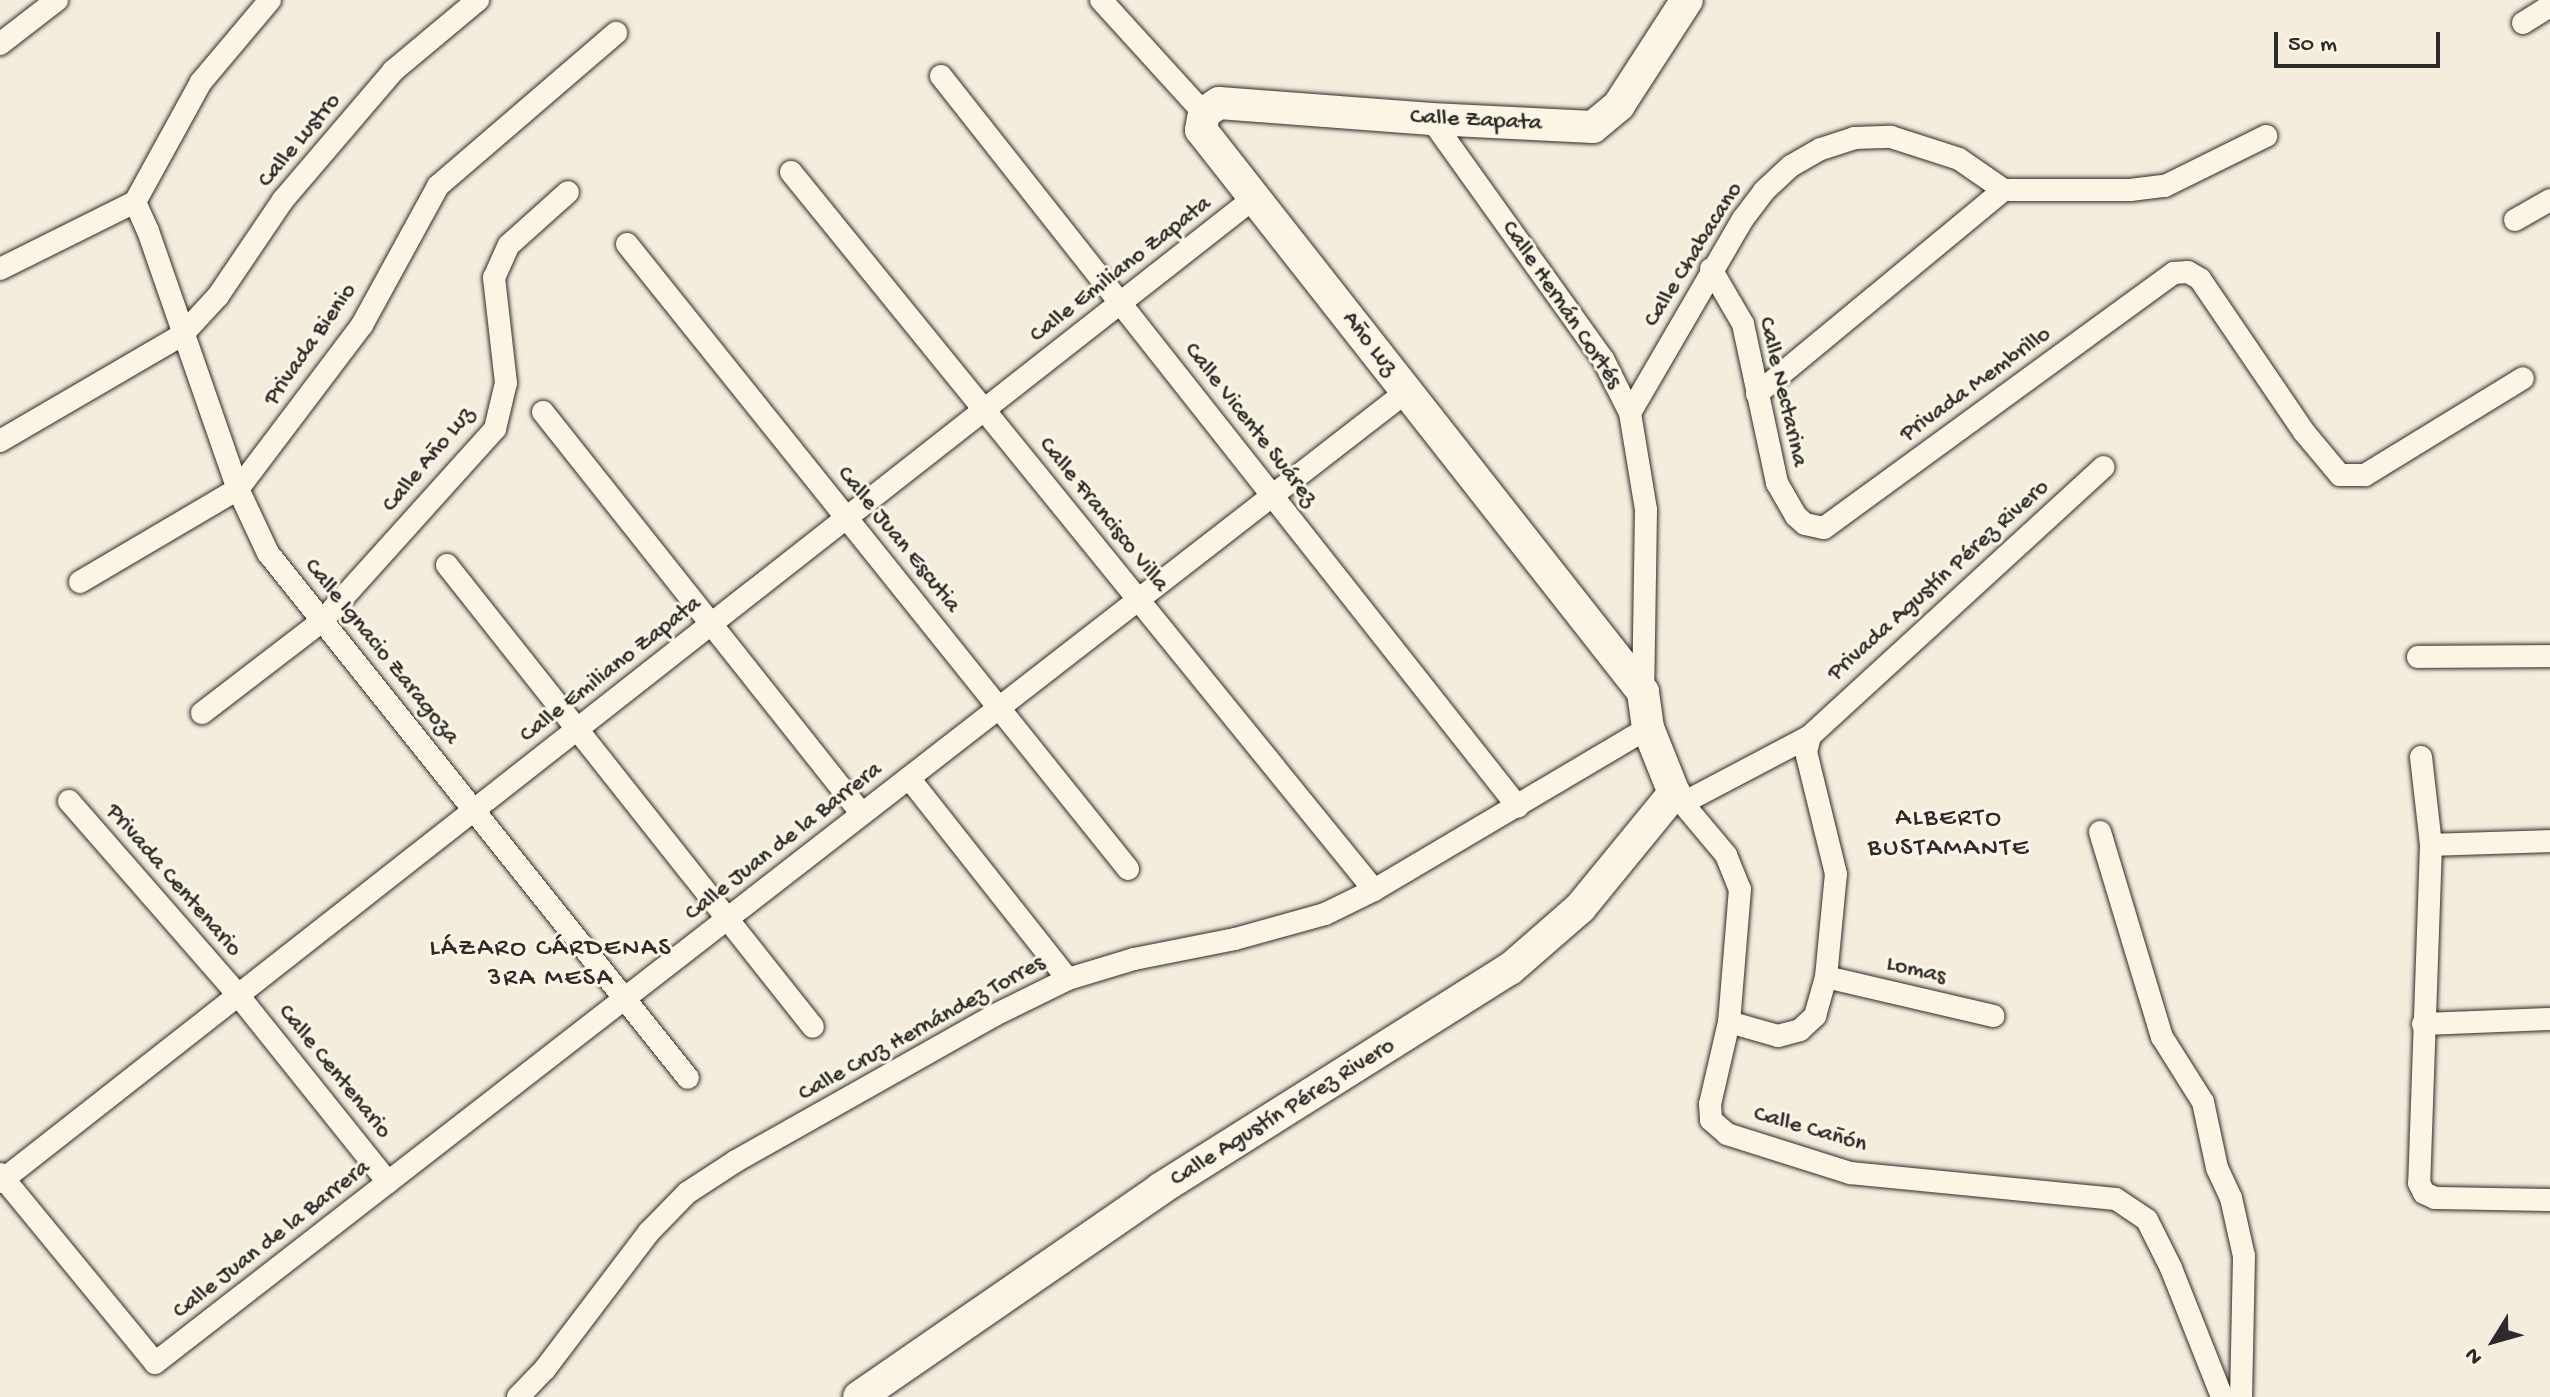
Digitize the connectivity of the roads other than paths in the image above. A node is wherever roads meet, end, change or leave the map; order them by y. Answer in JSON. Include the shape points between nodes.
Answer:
{"nodes":[{"id":1,"x":57,"y":0,"type":"edge"},
{"id":2,"x":270,"y":0,"type":"edge"},
{"id":3,"x":478,"y":0,"type":"edge"},
{"id":4,"x":1101,"y":0,"type":"edge"},
{"id":5,"x":1687,"y":0,"type":"edge"},
{"id":6,"x":2550,"y":6,"type":"edge"},
{"id":7,"x":2523,"y":23,"type":"dead end"},
{"id":8,"x":616,"y":33,"type":"dead end"},
{"id":9,"x":0,"y":44,"type":"edge"},
{"id":10,"x":941,"y":76,"type":"dead end"},
{"id":11,"x":1204,"y":113,"type":"junction"},
{"id":12,"x":1431,"y":119,"type":"junction"},
{"id":13,"x":2266,"y":136,"type":"dead end"},
{"id":14,"x":791,"y":172,"type":"dead end"},
{"id":15,"x":2004,"y":190,"type":"junction"},
{"id":16,"x":568,"y":192,"type":"dead end"},
{"id":17,"x":1254,"y":198,"type":"junction"},
{"id":18,"x":2550,"y":200,"type":"edge"},
{"id":19,"x":135,"y":202,"type":"junction"},
{"id":20,"x":2515,"y":220,"type":"dead end"},
{"id":21,"x":627,"y":244,"type":"dead end"},
{"id":22,"x":0,"y":269,"type":"edge"},
{"id":23,"x":1711,"y":269,"type":"junction"},
{"id":24,"x":1120,"y":303,"type":"junction"},
{"id":25,"x":182,"y":335,"type":"junction"},
{"id":26,"x":2523,"y":378,"type":"dead end"},
{"id":27,"x":1406,"y":392,"type":"junction"},
{"id":28,"x":1757,"y":394,"type":"junction"},
{"id":29,"x":984,"y":410,"type":"junction"},
{"id":30,"x":543,"y":412,"type":"dead end"},
{"id":31,"x":1630,"y":413,"type":"junction"},
{"id":32,"x":0,"y":441,"type":"edge"},
{"id":33,"x":2104,"y":467,"type":"dead end"},
{"id":34,"x":238,"y":489,"type":"junction"},
{"id":35,"x":1272,"y":496,"type":"junction"},
{"id":36,"x":847,"y":518,"type":"junction"},
{"id":37,"x":1805,"y":524,"type":"joint"},
{"id":38,"x":447,"y":565,"type":"dead end"},
{"id":39,"x":80,"y":582,"type":"dead end"},
{"id":40,"x":1138,"y":600,"type":"junction"},
{"id":41,"x":323,"y":620,"type":"junction"},
{"id":42,"x":711,"y":624,"type":"junction"},
{"id":43,"x":2550,"y":656,"type":"edge"},
{"id":44,"x":2418,"y":657,"type":"dead end"},
{"id":45,"x":1643,"y":692,"type":"junction"},
{"id":46,"x":999,"y":708,"type":"junction"},
{"id":47,"x":202,"y":713,"type":"dead end"},
{"id":48,"x":1648,"y":728,"type":"junction"},
{"id":49,"x":577,"y":729,"type":"junction"},
{"id":50,"x":1810,"y":736,"type":"junction"},
{"id":51,"x":2421,"y":757,"type":"dead end"},
{"id":52,"x":909,"y":778,"type":"junction"},
{"id":53,"x":1678,"y":798,"type":"junction"},
{"id":54,"x":69,"y":801,"type":"dead end"},
{"id":55,"x":1518,"y":807,"type":"junction"},
{"id":56,"x":474,"y":810,"type":"junction"},
{"id":57,"x":862,"y":814,"type":"junction"},
{"id":58,"x":2100,"y":832,"type":"dead end"},
{"id":59,"x":2550,"y":841,"type":"edge"},
{"id":60,"x":2431,"y":845,"type":"junction"},
{"id":61,"x":1128,"y":869,"type":"dead end"},
{"id":62,"x":1374,"y":890,"type":"junction"},
{"id":63,"x":727,"y":919,"type":"junction"},
{"id":64,"x":1826,"y":977,"type":"junction"},
{"id":65,"x":1068,"y":979,"type":"junction"},
{"id":66,"x":238,"y":995,"type":"junction"},
{"id":67,"x":625,"y":999,"type":"junction"},
{"id":68,"x":1994,"y":1016,"type":"dead end"},
{"id":69,"x":2550,"y":1019,"type":"edge"},
{"id":70,"x":1729,"y":1022,"type":"junction"},
{"id":71,"x":2423,"y":1024,"type":"junction"},
{"id":72,"x":813,"y":1027,"type":"dead end"},
{"id":73,"x":688,"y":1078,"type":"dead end"},
{"id":74,"x":1,"y":1178,"type":"edge"},
{"id":75,"x":388,"y":1182,"type":"junction"},
{"id":76,"x":2550,"y":1200,"type":"edge"},
{"id":77,"x":518,"y":1397,"type":"edge"},
{"id":78,"x":859,"y":1397,"type":"edge"},
{"id":79,"x":2222,"y":1397,"type":"edge"},
{"id":80,"x":2241,"y":1397,"type":"edge"}],
"edges":[{"from":1,"to":9,"type":"street"},
{"from":2,"to":19,"type":"street","via":[[201,82]]},
{"from":3,"to":25,"type":"street","name":"Calle Lustro","via":[[393,71],[283,200],[218,296]]},
{"from":4,"to":11,"type":"street","name":"Año Luz"},
{"from":5,"to":12,"type":"main road","name":"Calle Zapata","via":[[1619,105],[1593,127]]},
{"from":6,"to":7,"type":"street"},
{"from":8,"to":34,"type":"street","name":"Privada Bienio","via":[[438,186],[362,325]]},
{"from":10,"to":24,"type":"street","name":"Calle Vicente Suárez"},
{"from":11,"to":12,"type":"main road","name":"Calle Zapata","via":[[1219,103]]},
{"from":11,"to":17,"type":"main road","name":"Año Luz","via":[[1201,130]]},
{"from":12,"to":31,"type":"street","name":"Calle Hernán Cortés","via":[[1603,359]]},
{"from":13,"to":15,"type":"street","via":[[2165,186]]},
{"from":14,"to":29,"type":"street","name":"Calle Francisco Villa"},
{"from":15,"to":23,"type":"street","name":"Calle Chabacano","via":[[1959,159],[1891,137],[1854,138],[1791,166],[1764,191]]},
{"from":15,"to":28,"type":"street"},
{"from":16,"to":41,"type":"street","name":"Calle Año Luz","via":[[509,245],[494,278],[506,383],[495,429]]},
{"from":17,"to":24,"type":"street","name":"Calle Emiliano Zapata"},
{"from":17,"to":27,"type":"main road","name":"Año Luz"},
{"from":18,"to":20,"type":"street"},
{"from":19,"to":22,"type":"street"},
{"from":19,"to":25,"type":"street","name":"Calle Ignacio Zaragoza"},
{"from":21,"to":36,"type":"street","name":"Calle Juan Escutia"},
{"from":23,"to":28,"type":"street","name":"Calle Nectarina","via":[[1743,324]]},
{"from":23,"to":31,"type":"street","name":"Calle Chabacano"},
{"from":24,"to":29,"type":"street","name":"Calle Emiliano Zapata"},
{"from":24,"to":35,"type":"street","name":"Calle Vicente Suárez"},
{"from":25,"to":32,"type":"street","name":"Calle Lustro"},
{"from":25,"to":34,"type":"street","name":"Calle Ignacio Zaragoza"},
{"from":26,"to":37,"type":"street","name":"Privada Membrillo","via":[[2365,475],[2340,475],[2304,432],[2200,279],[2188,272],[2174,273],[1824,528]]},
{"from":27,"to":35,"type":"street","name":"Calle Juan de la Barrera"},
{"from":27,"to":45,"type":"main road","name":"Año Luz"},
{"from":28,"to":37,"type":"street","name":"Calle Nectarina","via":[[1777,483]]},
{"from":29,"to":36,"type":"street","name":"Calle Emiliano Zapata"},
{"from":29,"to":40,"type":"street","name":"Calle Francisco Villa"},
{"from":30,"to":42,"type":"street"},
{"from":31,"to":45,"type":"street","name":"Calle Hernán Cortés","via":[[1646,510]]},
{"from":33,"to":50,"type":"street","name":"Privada Agustín Pérez Rivero"},
{"from":34,"to":39,"type":"street","name":"Privada Bienio"},
{"from":34,"to":41,"type":"street","name":"Calle Ignacio Zaragoza","via":[[268,553]]},
{"from":35,"to":40,"type":"street","name":"Calle Juan de la Barrera"},
{"from":35,"to":55,"type":"street","name":"Calle Vicente Suárez"},
{"from":36,"to":42,"type":"street","name":"Calle Emiliano Zapata"},
{"from":36,"to":46,"type":"street","name":"Calle Juan Escutia"},
{"from":38,"to":49,"type":"street"},
{"from":40,"to":46,"type":"street","name":"Calle Juan de la Barrera"},
{"from":40,"to":62,"type":"street","name":"Calle Francisco Villa"},
{"from":41,"to":47,"type":"street","name":"Calle Año Luz"},
{"from":41,"to":56,"type":"street","name":"Calle Ignacio Zaragoza"},
{"from":42,"to":49,"type":"street","name":"Calle Emiliano Zapata"},
{"from":42,"to":57,"type":"street"},
{"from":43,"to":44,"type":"street"},
{"from":45,"to":48,"type":"main road","name":"Calle Hernán Cortés"},
{"from":46,"to":52,"type":"street","name":"Calle Juan de la Barrera"},
{"from":46,"to":61,"type":"street","name":"Calle Juan Escutia"},
{"from":48,"to":53,"type":"main road","name":"Calle Hernán Cortés"},
{"from":48,"to":55,"type":"street","name":"Calle Cruz Hernández Torres"},
{"from":49,"to":56,"type":"street","name":"Calle Emiliano Zapata"},
{"from":49,"to":63,"type":"street"},
{"from":50,"to":53,"type":"street","name":"Calle Agustín Pérez Rivero"},
{"from":50,"to":64,"type":"street","via":[[1806,752],[1836,874]]},
{"from":51,"to":60,"type":"street"},
{"from":52,"to":57,"type":"street","name":"Calle Juan de la Barrera"},
{"from":52,"to":65,"type":"street"},
{"from":53,"to":70,"type":"street","name":"Calle Cañón","via":[[1726,855],[1740,889]]},
{"from":53,"to":78,"type":"main road","name":"Calle Agustín Pérez Rivero","via":[[1580,908],[1510,969],[1160,1189]]},
{"from":54,"to":66,"type":"street","name":"Privada Centenario"},
{"from":55,"to":62,"type":"street","name":"Calle Cruz Hernández Torres"},
{"from":56,"to":66,"type":"street","name":"Calle Emiliano Zapata"},
{"from":56,"to":67,"type":"street","name":"Calle Ignacio Zaragoza"},
{"from":57,"to":63,"type":"street","name":"Calle Juan de la Barrera"},
{"from":58,"to":80,"type":"street","via":[[2162,1037],[2203,1102],[2217,1168],[2231,1198],[2244,1256]]},
{"from":59,"to":60,"type":"street"},
{"from":60,"to":71,"type":"street"},
{"from":62,"to":65,"type":"street","name":"Calle Cruz Hernández Torres","via":[[1325,914]]},
{"from":63,"to":67,"type":"street","name":"Calle Juan de la Barrera"},
{"from":63,"to":72,"type":"street"},
{"from":64,"to":68,"type":"street","name":"Lomas"},
{"from":64,"to":70,"type":"street","via":[[1815,1016],[1800,1030],[1778,1036]]},
{"from":65,"to":77,"type":"street","name":"Calle Cruz Hernández Torres","via":[[980,1023],[687,1193],[649,1232]]},
{"from":66,"to":74,"type":"street","name":"Calle Emiliano Zapata"},
{"from":66,"to":75,"type":"street","name":"Calle Centenario"},
{"from":67,"to":73,"type":"street","name":"Calle Ignacio Zaragoza"},
{"from":67,"to":75,"type":"street","name":"Calle Juan de la Barrera"},
{"from":69,"to":71,"type":"street"},
{"from":70,"to":79,"type":"street","name":"Calle Cañón","via":[[1710,1104],[1711,1120],[1727,1134],[1850,1173],[2116,1199],[2147,1220]]},
{"from":71,"to":76,"type":"street","via":[[2419,1183],[2424,1193],[2435,1198]]},
{"from":74,"to":75,"type":"street","name":"Calle Juan de la Barrera","via":[[155,1363]]}]}
